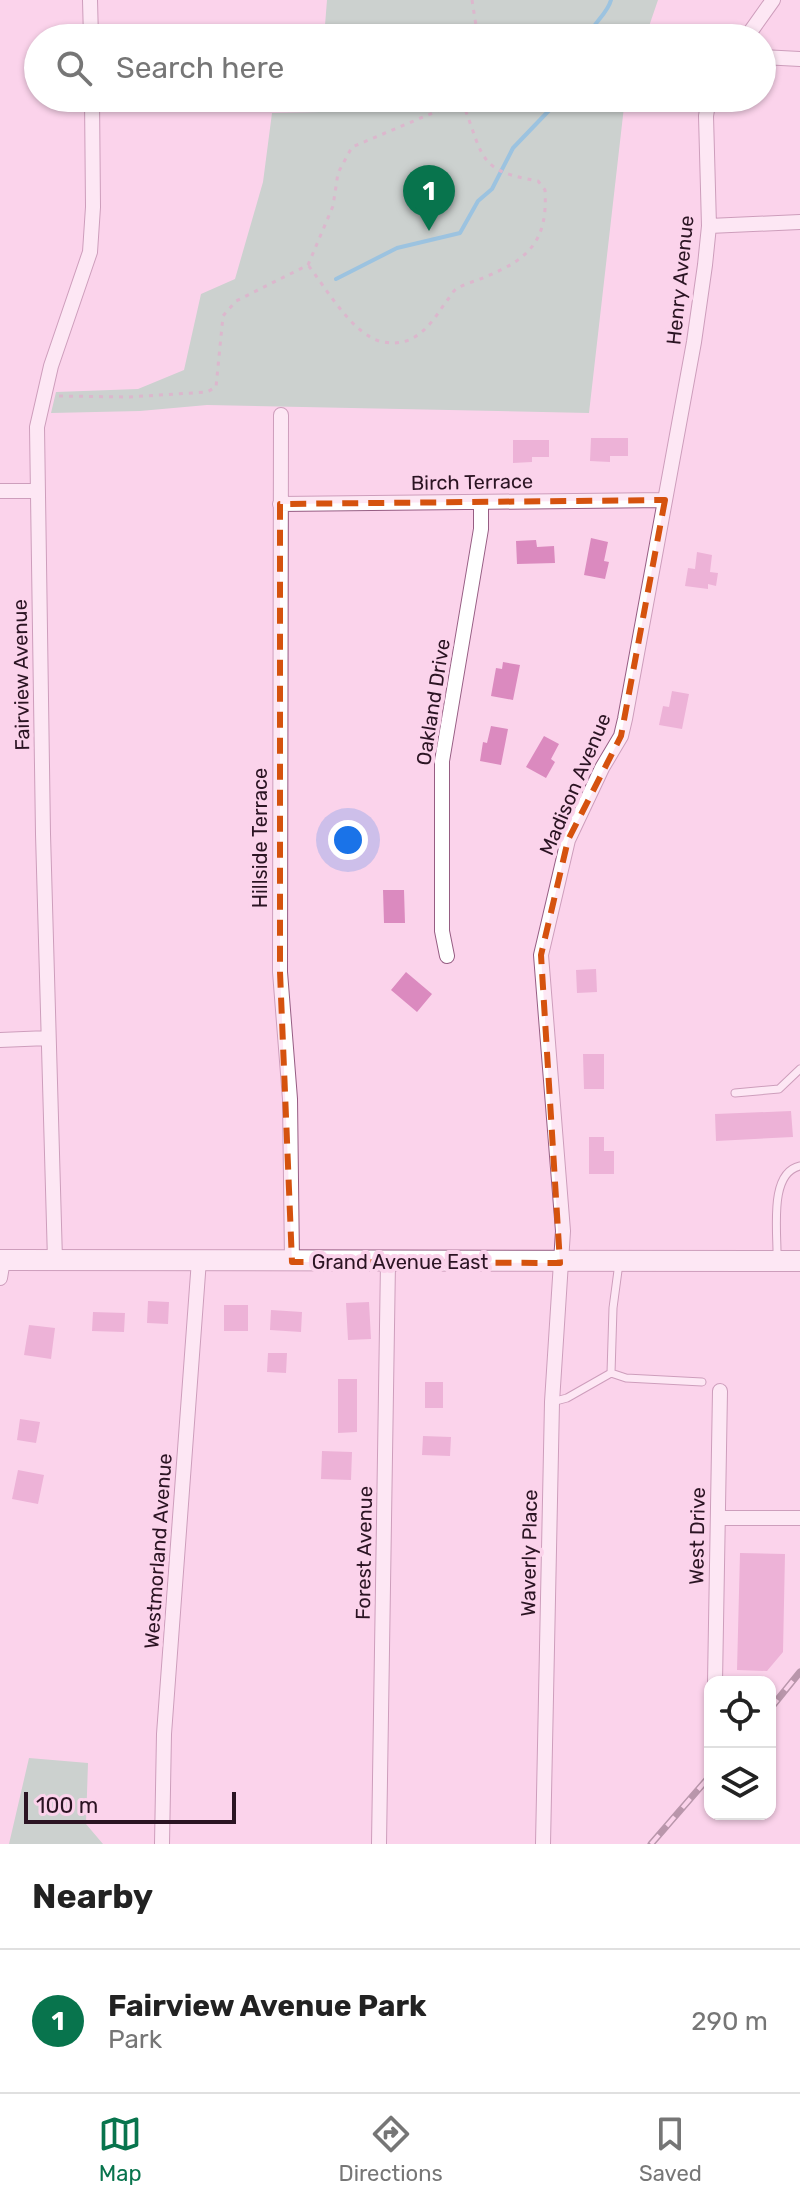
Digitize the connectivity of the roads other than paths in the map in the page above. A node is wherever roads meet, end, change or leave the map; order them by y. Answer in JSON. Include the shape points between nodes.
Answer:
{"nodes":[{"id":1,"x":90,"y":0,"type":"edge"},
{"id":2,"x":773,"y":0,"type":"edge"},
{"id":3,"x":91,"y":24,"type":"edge"},
{"id":4,"x":756,"y":24,"type":"edge"},
{"id":5,"x":776,"y":58,"type":"edge"},
{"id":6,"x":800,"y":59,"type":"edge"},
{"id":7,"x":92,"y":112,"type":"edge"},
{"id":8,"x":707,"y":112,"type":"edge"},
{"id":9,"x":800,"y":222,"type":"edge"},
{"id":10,"x":709,"y":226,"type":"junction"},
{"id":11,"x":281,"y":415,"type":"dead end"},
{"id":12,"x":671,"y":465,"type":"joint"},
{"id":13,"x":0,"y":491,"type":"edge"},
{"id":14,"x":38,"y":491,"type":"junction"},
{"id":15,"x":665,"y":500,"type":"junction"},
{"id":16,"x":481,"y":503,"type":"junction"},
{"id":17,"x":280,"y":504,"type":"junction"},
{"id":18,"x":447,"y":956,"type":"dead end"},
{"id":19,"x":48,"y":1038,"type":"junction"},
{"id":20,"x":0,"y":1040,"type":"edge"},
{"id":21,"x":800,"y":1069,"type":"edge"},
{"id":22,"x":735,"y":1093,"type":"dead end"},
{"id":23,"x":800,"y":1166,"type":"edge"},
{"id":24,"x":55,"y":1260,"type":"junction"},
{"id":25,"x":199,"y":1260,"type":"junction"},
{"id":26,"x":777,"y":1261,"type":"junction"},
{"id":27,"x":800,"y":1261,"type":"edge"},
{"id":28,"x":292,"y":1262,"type":"junction"},
{"id":29,"x":388,"y":1262,"type":"junction"},
{"id":30,"x":619,"y":1262,"type":"junction"},
{"id":31,"x":560,"y":1263,"type":"junction"},
{"id":32,"x":1,"y":1266,"type":"edge"},
{"id":33,"x":611,"y":1373,"type":"junction"},
{"id":34,"x":702,"y":1382,"type":"dead end"},
{"id":35,"x":720,"y":1391,"type":"dead end"},
{"id":36,"x":552,"y":1402,"type":"junction"},
{"id":37,"x":718,"y":1518,"type":"junction"},
{"id":38,"x":800,"y":1518,"type":"edge"},
{"id":39,"x":715,"y":1676,"type":"edge"},
{"id":40,"x":162,"y":1844,"type":"edge"},
{"id":41,"x":379,"y":1844,"type":"edge"},
{"id":42,"x":543,"y":1844,"type":"edge"}],
"edges":[{"from":1,"to":3,"type":"street"},
{"from":2,"to":4,"type":"street"},
{"from":5,"to":6,"type":"street"},
{"from":7,"to":14,"type":"street","name":"Fairview Avenue","via":[[90,252],[55,351],[37,427]]},
{"from":8,"to":10,"type":"street","name":"Henry Avenue"},
{"from":9,"to":10,"type":"street"},
{"from":10,"to":12,"type":"street","name":"Henry Avenue"},
{"from":11,"to":17,"type":"street","name":"Hillside Terrace"},
{"from":12,"to":15,"type":"street","name":"Madison Avenue"},
{"from":13,"to":14,"type":"street"},
{"from":14,"to":19,"type":"street","name":"Fairview Avenue"},
{"from":15,"to":16,"type":"street","name":"Birch Terrace"},
{"from":15,"to":31,"type":"street","name":"Madison Avenue","via":[[621,736],[568,840],[541,955],[563,1231]]},
{"from":16,"to":17,"type":"street","name":"Birch Terrace"},
{"from":16,"to":18,"type":"street","name":"Oakland Drive","via":[[442,761],[442,931]]},
{"from":17,"to":28,"type":"street","name":"Hillside Terrace","via":[[280,972],[290,1099]]},
{"from":19,"to":20,"type":"street"},
{"from":19,"to":24,"type":"street","name":"Fairview Avenue"},
{"from":21,"to":22,"type":"lane","via":[[779,1089]]},
{"from":23,"to":26,"type":"lane","via":[[788,1170],[779,1185]]},
{"from":24,"to":25,"type":"main road","name":"Grand Avenue East"},
{"from":24,"to":32,"type":"main road","name":"Grand Avenue East"},
{"from":25,"to":28,"type":"main road","name":"Grand Avenue East"},
{"from":25,"to":40,"type":"street","name":"Westmorland Avenue","via":[[164,1734]]},
{"from":26,"to":27,"type":"main road","name":"Grand Avenue East"},
{"from":26,"to":30,"type":"main road","name":"Grand Avenue East"},
{"from":28,"to":29,"type":"main road","name":"Grand Avenue East"},
{"from":29,"to":31,"type":"main road","name":"Grand Avenue East"},
{"from":29,"to":41,"type":"street","name":"Forest Avenue"},
{"from":30,"to":31,"type":"main road","name":"Grand Avenue East"},
{"from":30,"to":33,"type":"lane"},
{"from":31,"to":36,"type":"street","name":"Waverly Place"},
{"from":33,"to":34,"type":"lane"},
{"from":33,"to":36,"type":"lane"},
{"from":35,"to":37,"type":"street","name":"West Drive"},
{"from":36,"to":42,"type":"street","name":"Waverly Place"},
{"from":37,"to":38,"type":"street"},
{"from":37,"to":39,"type":"street","name":"West Drive"}]}
